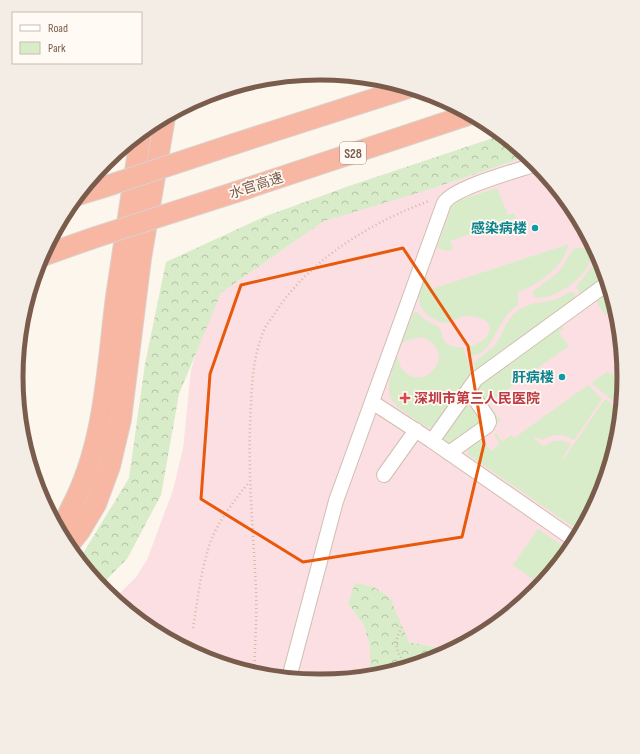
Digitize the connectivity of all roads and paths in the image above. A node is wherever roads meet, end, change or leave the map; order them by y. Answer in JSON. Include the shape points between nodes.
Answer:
{"nodes":[{"id":1,"x":399,"y":91,"type":"edge"},
{"id":2,"x":462,"y":117,"type":"edge"},
{"id":3,"x":164,"y":125,"type":"edge"},
{"id":4,"x":140,"y":140,"type":"edge"},
{"id":5,"x":530,"y":167,"type":"edge"},
{"id":6,"x":87,"y":192,"type":"edge"},
{"id":7,"x":431,"y":200,"type":"dead end"},
{"id":8,"x":51,"y":253,"type":"edge"},
{"id":9,"x":603,"y":287,"type":"edge"},
{"id":10,"x":469,"y":390,"type":"junction"},
{"id":11,"x":372,"y":402,"type":"junction"},
{"id":12,"x":416,"y":430,"type":"junction"},
{"id":13,"x":432,"y":441,"type":"junction"},
{"id":14,"x":449,"y":453,"type":"junction"},
{"id":15,"x":384,"y":475,"type":"dead end"},
{"id":16,"x":249,"y":482,"type":"junction"},
{"id":17,"x":62,"y":524,"type":"edge"},
{"id":18,"x":571,"y":536,"type":"edge"},
{"id":19,"x":72,"y":541,"type":"edge"},
{"id":20,"x":402,"y":626,"type":"dead end"},
{"id":21,"x":193,"y":628,"type":"dead end"},
{"id":22,"x":403,"y":662,"type":"edge"},
{"id":23,"x":254,"y":666,"type":"edge"},
{"id":24,"x":291,"y":672,"type":"edge"}],
"edges":[{"from":1,"to":6,"type":"highway","bridge":true},
{"from":2,"to":8,"type":"highway","name":"水官高速","number":"S28","bridge":true},
{"from":3,"to":19,"type":"highway","via":[[110,466],[96,504]]},
{"from":4,"to":17,"type":"highway","via":[[94,447],[90,465]]},
{"from":5,"to":11,"type":"lane","via":[[447,197]]},
{"from":7,"to":16,"type":"path","via":[[386,219],[345,243],[286,298],[264,329],[253,364]]},
{"from":9,"to":10,"type":"lane","via":[[476,379]]},
{"from":10,"to":13,"type":"lane"},
{"from":10,"to":14,"type":"lane","via":[[489,422]]},
{"from":11,"to":12,"type":"lane"},
{"from":11,"to":24,"type":"lane","via":[[336,501]]},
{"from":12,"to":13,"type":"lane"},
{"from":12,"to":15,"type":"lane"},
{"from":13,"to":14,"type":"lane"},
{"from":14,"to":18,"type":"lane"},
{"from":16,"to":21,"type":"path","via":[[228,508],[213,537],[204,564]]},
{"from":16,"to":23,"type":"path","via":[[256,590]]},
{"from":20,"to":22,"type":"path","via":[[395,645]]}]}
